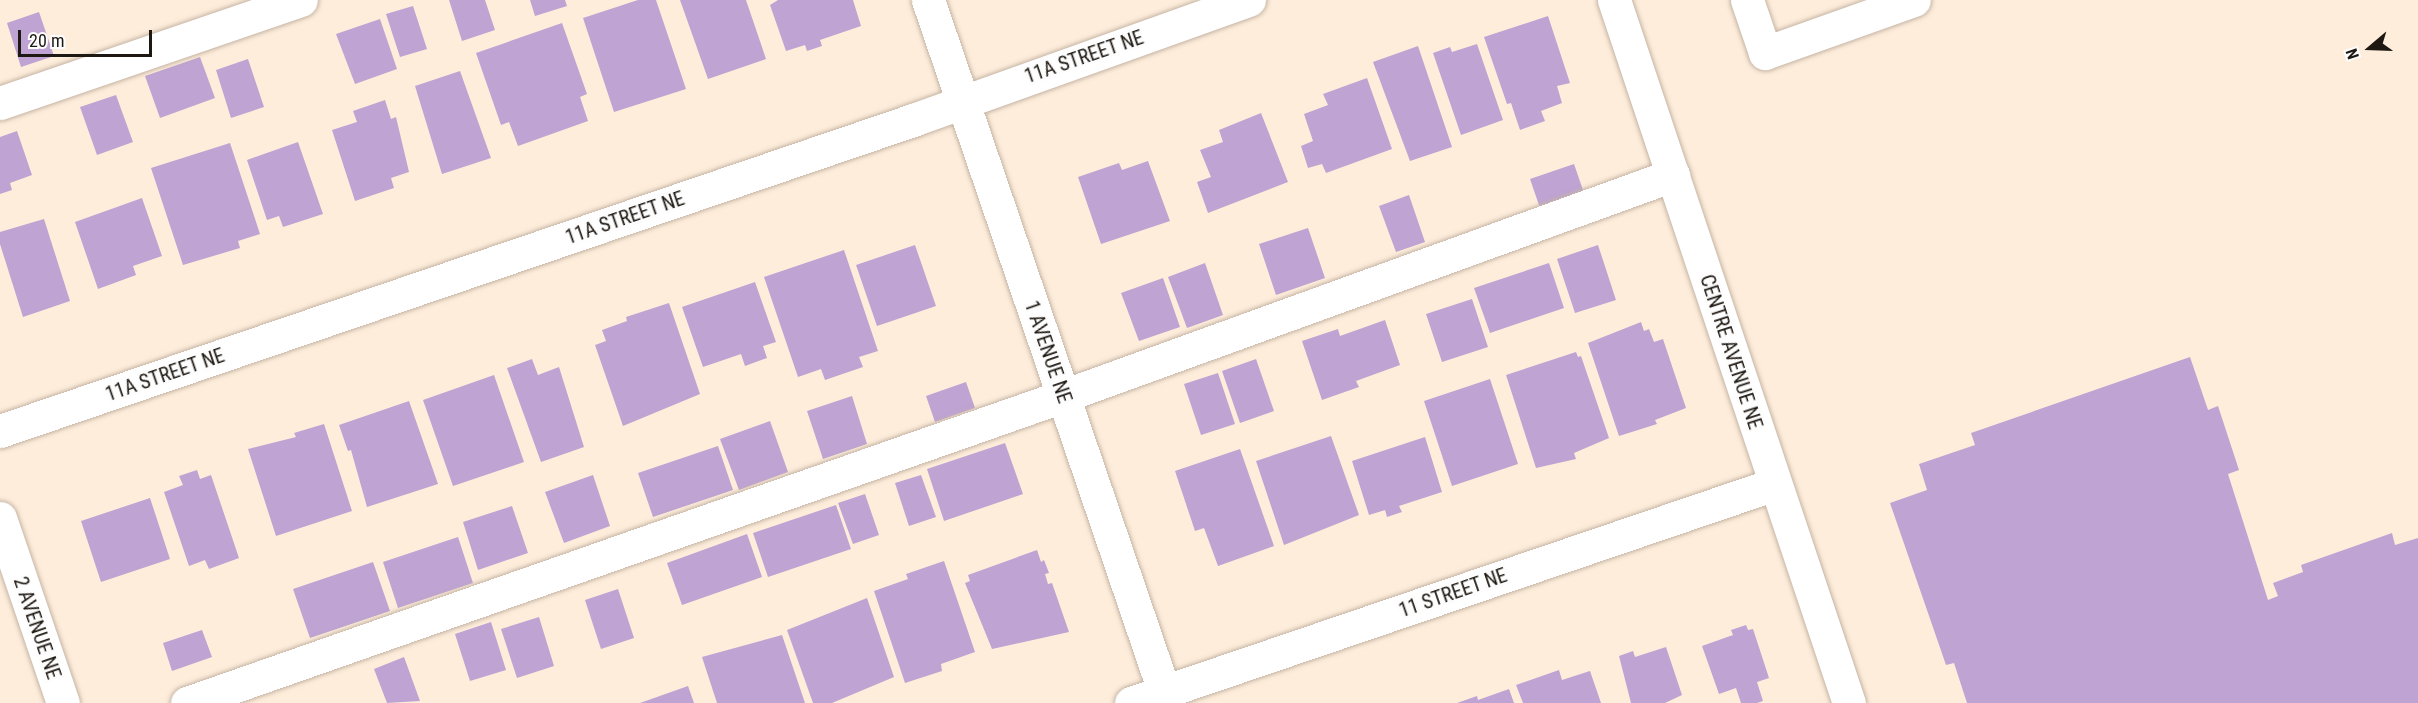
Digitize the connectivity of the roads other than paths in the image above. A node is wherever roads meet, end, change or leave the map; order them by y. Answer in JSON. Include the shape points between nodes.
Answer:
{"nodes":[{"id":1,"x":301,"y":0,"type":"edge"},
{"id":2,"x":928,"y":0,"type":"edge"},
{"id":3,"x":1249,"y":0,"type":"edge"},
{"id":4,"x":1614,"y":0,"type":"edge"},
{"id":5,"x":1747,"y":0,"type":"edge"},
{"id":6,"x":1914,"y":0,"type":"edge"},
{"id":7,"x":962,"y":102,"type":"junction"},
{"id":8,"x":0,"y":103,"type":"edge"},
{"id":9,"x":1673,"y":175,"type":"junction"},
{"id":10,"x":1063,"y":396,"type":"junction"},
{"id":11,"x":0,"y":431,"type":"edge"},
{"id":12,"x":1775,"y":484,"type":"junction"},
{"id":13,"x":0,"y":518,"type":"edge"},
{"id":14,"x":1166,"y":697,"type":"edge"},
{"id":15,"x":63,"y":703,"type":"edge"},
{"id":16,"x":187,"y":703,"type":"edge"},
{"id":17,"x":1131,"y":703,"type":"edge"},
{"id":18,"x":1849,"y":703,"type":"edge"}],
"edges":[{"from":1,"to":8,"type":"street"},
{"from":2,"to":7,"type":"street","name":"1 AVENUE NE"},
{"from":3,"to":7,"type":"street","name":"11A STREET NE"},
{"from":4,"to":9,"type":"street","name":"CENTRE AVENUE NE"},
{"from":5,"to":6,"type":"street","via":[[1765,53]]},
{"from":7,"to":10,"type":"street","name":"1 AVENUE NE"},
{"from":7,"to":11,"type":"street","name":"11A STREET NE"},
{"from":9,"to":10,"type":"street"},
{"from":9,"to":12,"type":"street","name":"CENTRE AVENUE NE"},
{"from":10,"to":14,"type":"street","name":"1 AVENUE NE"},
{"from":10,"to":16,"type":"street"},
{"from":12,"to":14,"type":"street","name":"11 STREET NE"},
{"from":12,"to":18,"type":"street","name":"CENTRE AVENUE NE"},
{"from":13,"to":15,"type":"street","name":"2 AVENUE NE"},
{"from":14,"to":17,"type":"street","name":"11 STREET NE"}]}
